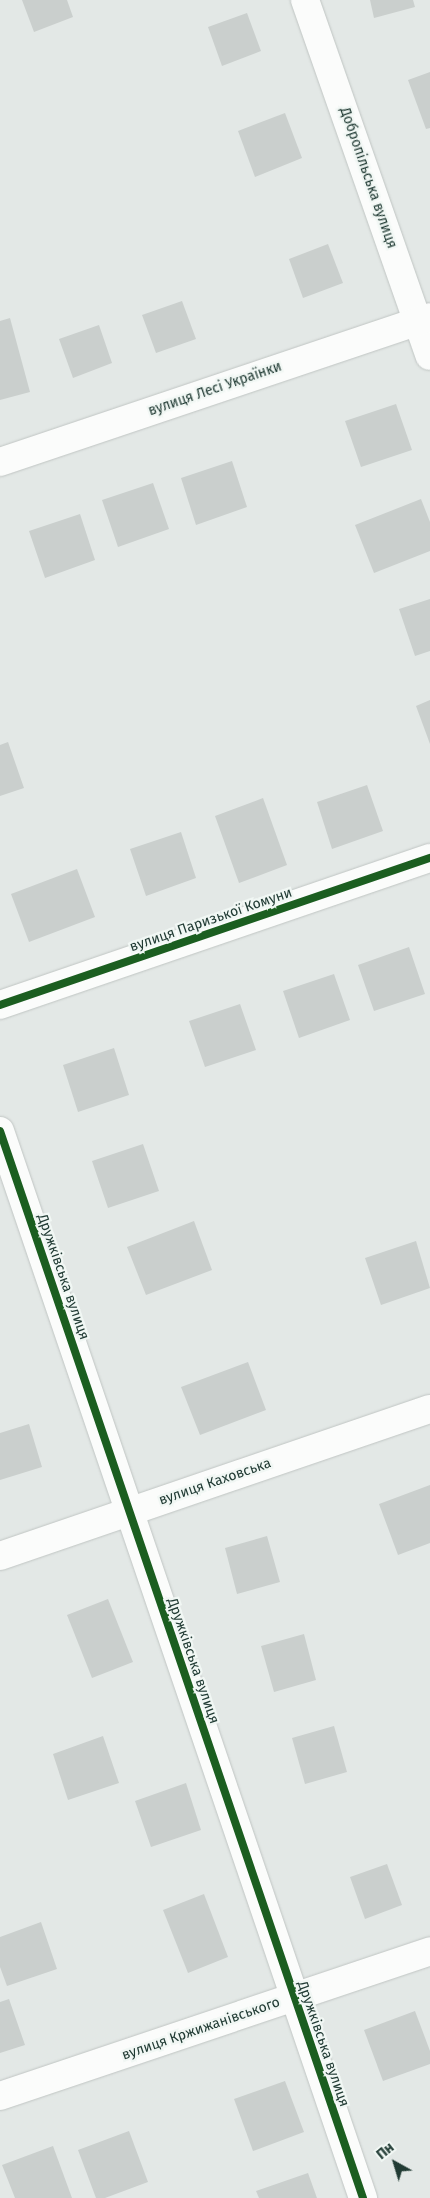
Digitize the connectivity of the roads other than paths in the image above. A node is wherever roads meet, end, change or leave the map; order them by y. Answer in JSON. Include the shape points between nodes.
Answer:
{"nodes":[{"id":1,"x":306,"y":0,"type":"edge"},
{"id":2,"x":424,"y":319,"type":"edge"},
{"id":3,"x":430,"y":356,"type":"edge"},
{"id":4,"x":0,"y":462,"type":"edge"},
{"id":5,"x":430,"y":858,"type":"edge"},
{"id":6,"x":0,"y":1005,"type":"edge"},
{"id":7,"x":0,"y":1131,"type":"edge"},
{"id":8,"x":430,"y":1409,"type":"edge"},
{"id":9,"x":129,"y":1511,"type":"junction"},
{"id":10,"x":0,"y":1556,"type":"edge"},
{"id":11,"x":430,"y":1951,"type":"edge"},
{"id":12,"x":294,"y":1997,"type":"junction"},
{"id":13,"x":0,"y":2096,"type":"edge"},
{"id":14,"x":362,"y":2198,"type":"edge"}],
"edges":[{"from":1,"to":2,"type":"street","name":"Добропільська вулиця"},
{"from":2,"to":3,"type":"street","name":"Добропільська вулиця"},
{"from":2,"to":4,"type":"street","name":"вулиця Лесі Українки"},
{"from":5,"to":6,"type":"street","name":"вулиця Паризької Комуни"},
{"from":7,"to":9,"type":"street","name":"Дружківська вулиця"},
{"from":8,"to":9,"type":"street","name":"вулиця Каховська"},
{"from":9,"to":10,"type":"street","name":"вулиця Каховська"},
{"from":9,"to":12,"type":"street","name":"Дружківська вулиця"},
{"from":11,"to":12,"type":"street","name":"вулиця Кржижанівського"},
{"from":12,"to":13,"type":"street","name":"вулиця Кржижанівського"},
{"from":12,"to":14,"type":"street","name":"Дружківська вулиця"}]}
